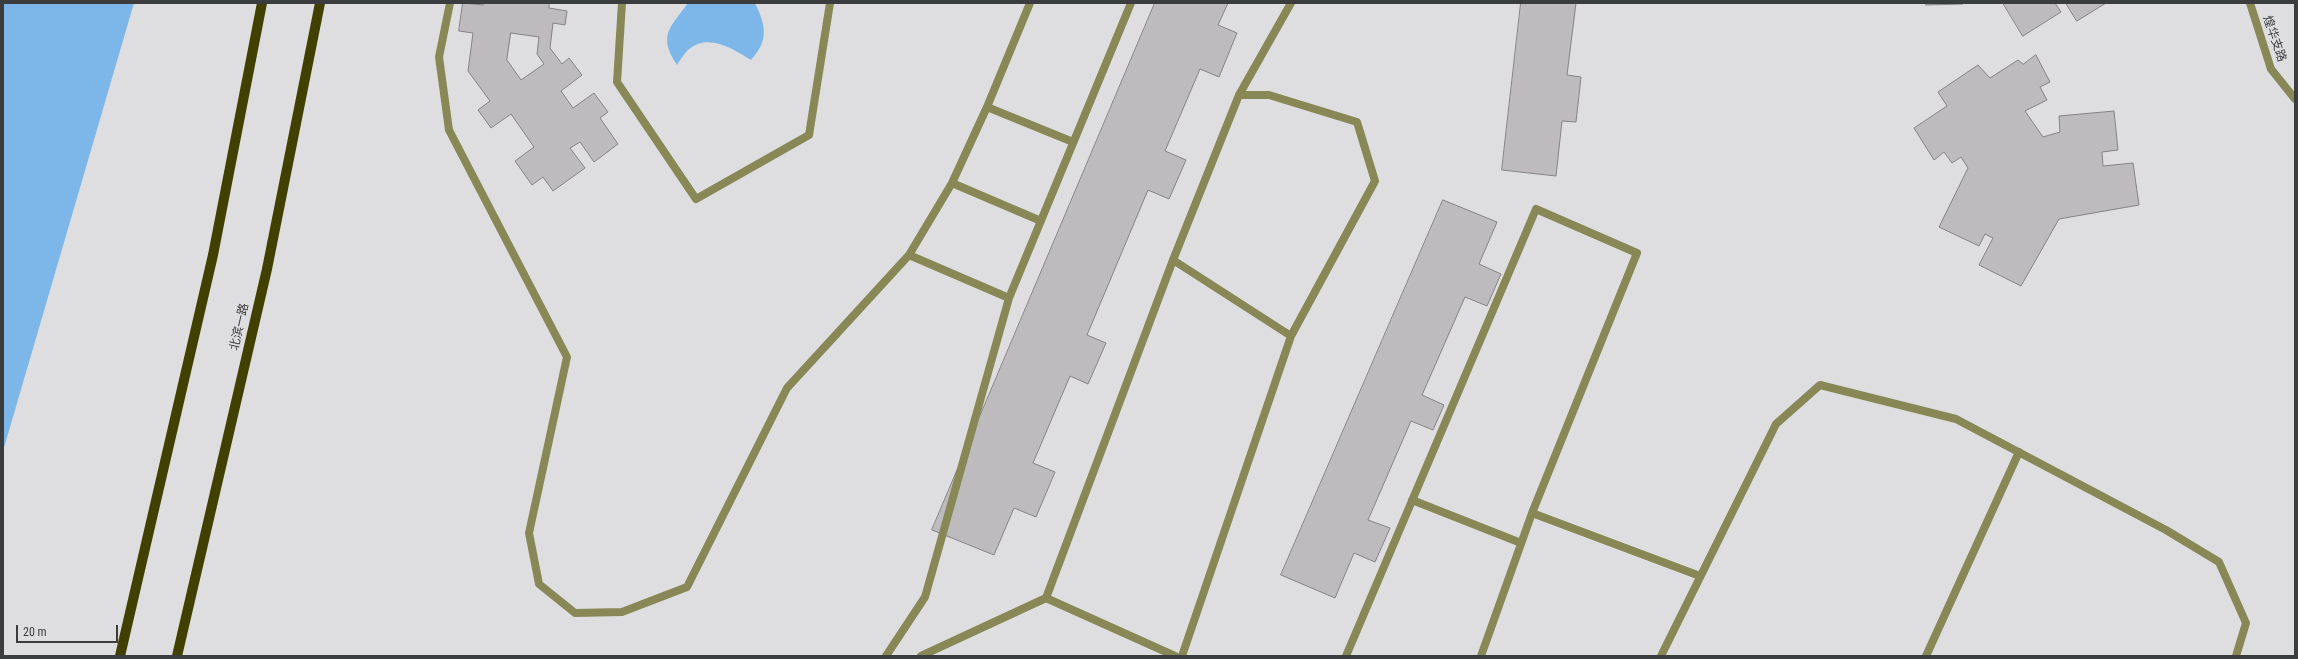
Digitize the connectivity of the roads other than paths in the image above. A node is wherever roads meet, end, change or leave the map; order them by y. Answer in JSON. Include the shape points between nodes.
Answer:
{"nodes":[{"id":1,"x":262,"y":3,"type":"edge"},
{"id":2,"x":320,"y":3,"type":"edge"},
{"id":3,"x":450,"y":3,"type":"edge"},
{"id":4,"x":622,"y":3,"type":"edge"},
{"id":5,"x":830,"y":3,"type":"edge"},
{"id":6,"x":1030,"y":3,"type":"edge"},
{"id":7,"x":1131,"y":3,"type":"edge"},
{"id":8,"x":1290,"y":3,"type":"edge"},
{"id":9,"x":2250,"y":3,"type":"edge"},
{"id":10,"x":1239,"y":95,"type":"junction"},
{"id":11,"x":2295,"y":99,"type":"edge"},
{"id":12,"x":987,"y":108,"type":"junction"},
{"id":13,"x":1073,"y":142,"type":"junction"},
{"id":14,"x":952,"y":184,"type":"junction"},
{"id":15,"x":1041,"y":221,"type":"junction"},
{"id":16,"x":909,"y":255,"type":"junction"},
{"id":17,"x":1172,"y":260,"type":"junction"},
{"id":18,"x":1009,"y":298,"type":"junction"},
{"id":19,"x":1291,"y":336,"type":"junction"},
{"id":20,"x":2019,"y":452,"type":"junction"},
{"id":21,"x":1412,"y":500,"type":"junction"},
{"id":22,"x":1532,"y":513,"type":"junction"},
{"id":23,"x":1521,"y":543,"type":"junction"},
{"id":24,"x":1700,"y":576,"type":"junction"},
{"id":25,"x":1046,"y":598,"type":"junction"},
{"id":26,"x":125,"y":637,"type":"junction"},
{"id":27,"x":115,"y":656,"type":"edge"},
{"id":28,"x":120,"y":656,"type":"edge"},
{"id":29,"x":177,"y":656,"type":"edge"},
{"id":30,"x":886,"y":656,"type":"edge"},
{"id":31,"x":921,"y":656,"type":"edge"},
{"id":32,"x":1175,"y":656,"type":"edge"},
{"id":33,"x":1182,"y":656,"type":"edge"},
{"id":34,"x":1346,"y":656,"type":"edge"},
{"id":35,"x":1481,"y":656,"type":"edge"},
{"id":36,"x":1661,"y":656,"type":"edge"},
{"id":37,"x":1926,"y":656,"type":"edge"},
{"id":38,"x":2236,"y":656,"type":"edge"}],
"edges":[{"from":1,"to":26,"type":"main road","via":[[213,255]]},
{"from":2,"to":29,"type":"main road","name":"北滨一路","via":[[267,269]]},
{"from":3,"to":16,"type":"street","via":[[439,57],[449,130],[567,357],[529,533],[539,584],[575,613],[622,612],[686,587],[787,388]]},
{"from":4,"to":5,"type":"street","via":[[617,82],[696,199],[809,135]]},
{"from":6,"to":12,"type":"street"},
{"from":7,"to":13,"type":"street"},
{"from":8,"to":10,"type":"street"},
{"from":9,"to":11,"type":"street","name":"煌华支路","via":[[2271,69]]},
{"from":10,"to":17,"type":"street"},
{"from":10,"to":19,"type":"street","via":[[1269,95],[1357,122],[1375,181]]},
{"from":12,"to":13,"type":"street"},
{"from":12,"to":14,"type":"street"},
{"from":13,"to":15,"type":"street"},
{"from":14,"to":15,"type":"street"},
{"from":14,"to":16,"type":"street"},
{"from":15,"to":18,"type":"street"},
{"from":16,"to":18,"type":"street"},
{"from":17,"to":19,"type":"street"},
{"from":17,"to":25,"type":"street"},
{"from":18,"to":30,"type":"street","via":[[925,597]]},
{"from":19,"to":33,"type":"street"},
{"from":20,"to":24,"type":"street","via":[[1956,420],[1820,385],[1776,424]]},
{"from":20,"to":37,"type":"street"},
{"from":20,"to":38,"type":"street","via":[[2166,530],[2219,562],[2246,623]]},
{"from":21,"to":22,"type":"street","via":[[1536,209],[1637,253]]},
{"from":21,"to":23,"type":"street"},
{"from":21,"to":34,"type":"street"},
{"from":22,"to":23,"type":"street"},
{"from":22,"to":24,"type":"street"},
{"from":23,"to":35,"type":"street"},
{"from":24,"to":36,"type":"street"},
{"from":25,"to":31,"type":"street"},
{"from":25,"to":32,"type":"street"},
{"from":26,"to":27,"type":"street"},
{"from":26,"to":28,"type":"main road"}]}
